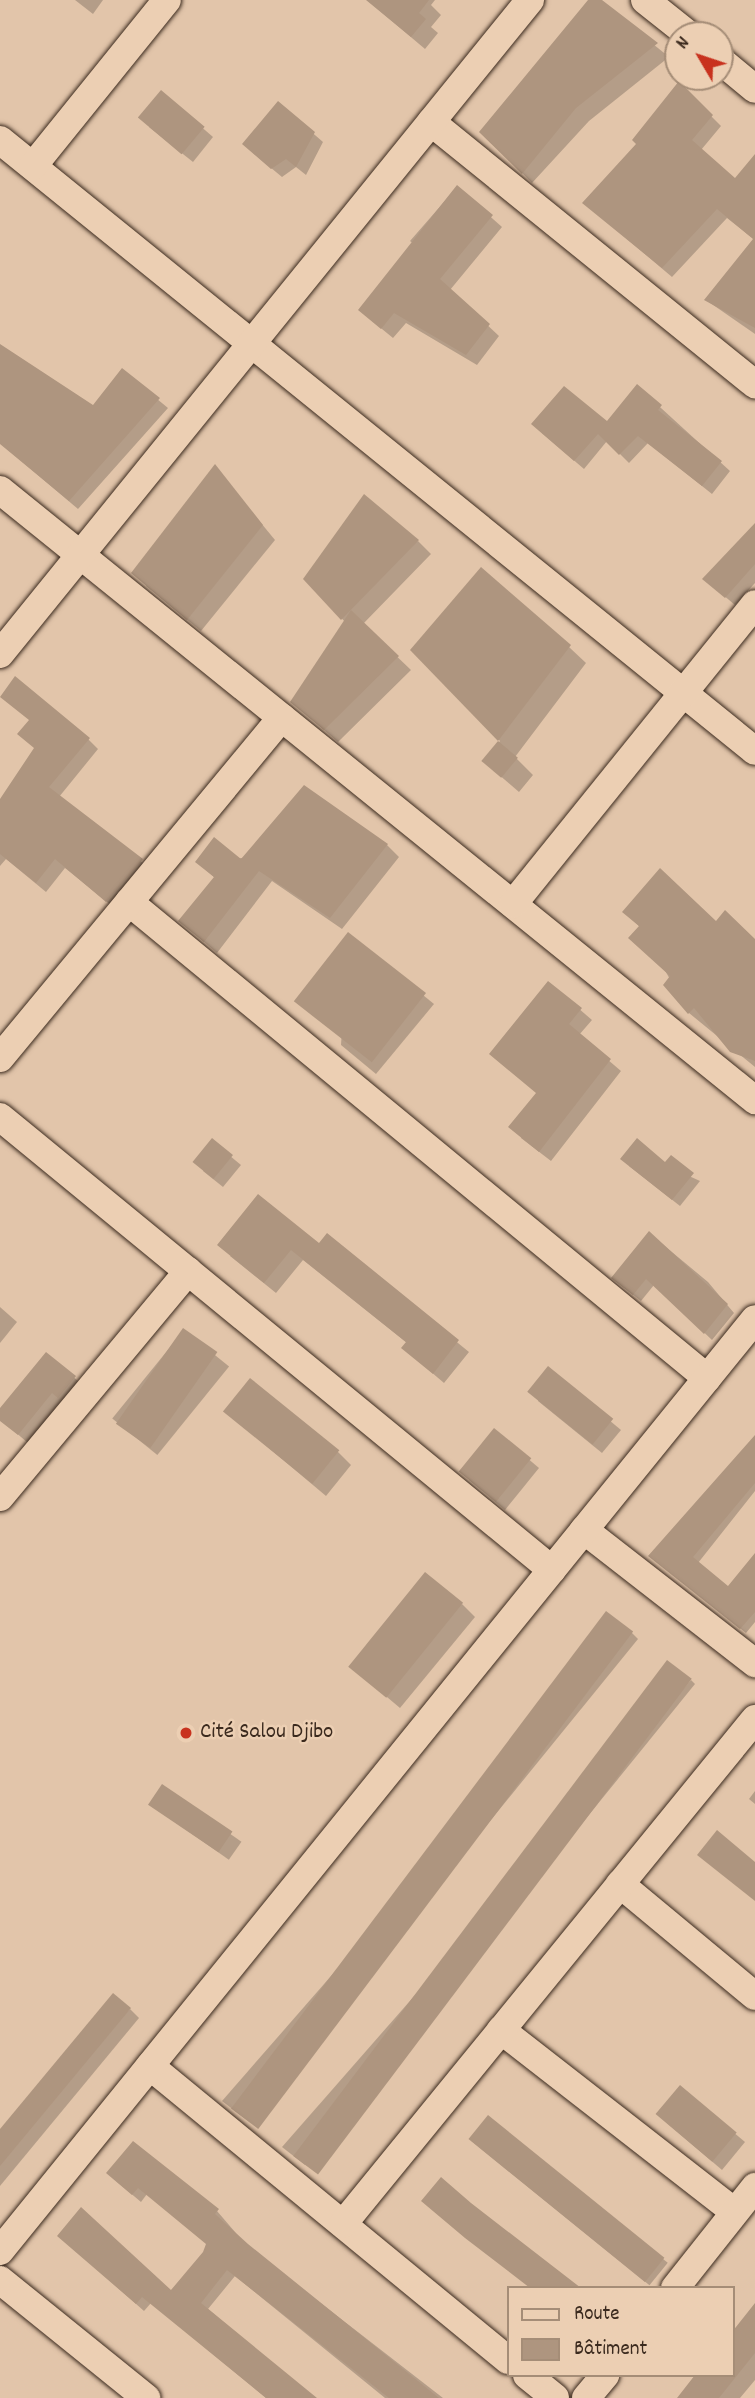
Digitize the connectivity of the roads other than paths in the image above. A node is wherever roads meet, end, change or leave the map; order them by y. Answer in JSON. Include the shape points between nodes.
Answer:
{"nodes":[{"id":1,"x":167,"y":0,"type":"edge"},
{"id":2,"x":530,"y":0,"type":"edge"},
{"id":3,"x":645,"y":0,"type":"edge"},
{"id":4,"x":671,"y":21,"type":"edge"},
{"id":5,"x":734,"y":72,"type":"edge"},
{"id":6,"x":755,"y":89,"type":"edge"},
{"id":7,"x":431,"y":122,"type":"junction"},
{"id":8,"x":0,"y":140,"type":"edge"},
{"id":9,"x":33,"y":166,"type":"junction"},
{"id":10,"x":252,"y":343,"type":"junction"},
{"id":11,"x":755,"y":384,"type":"edge"},
{"id":12,"x":0,"y":490,"type":"edge"},
{"id":13,"x":80,"y":555,"type":"junction"},
{"id":14,"x":755,"y":604,"type":"edge"},
{"id":15,"x":0,"y":654,"type":"edge"},
{"id":16,"x":683,"y":693,"type":"junction"},
{"id":17,"x":282,"y":717,"type":"junction"},
{"id":18,"x":755,"y":751,"type":"edge"},
{"id":19,"x":129,"y":902,"type":"junction"},
{"id":20,"x":513,"y":904,"type":"junction"},
{"id":21,"x":0,"y":1058,"type":"edge"},
{"id":22,"x":755,"y":1100,"type":"edge"},
{"id":23,"x":0,"y":1117,"type":"edge"},
{"id":24,"x":188,"y":1271,"type":"junction"},
{"id":25,"x":755,"y":1319,"type":"edge"},
{"id":26,"x":707,"y":1378,"type":"junction"},
{"id":27,"x":5,"y":1481,"type":"edge"},
{"id":28,"x":584,"y":1530,"type":"junction"},
{"id":29,"x":552,"y":1570,"type":"junction"},
{"id":30,"x":755,"y":1662,"type":"edge"},
{"id":31,"x":755,"y":1719,"type":"edge"},
{"id":32,"x":620,"y":1884,"type":"junction"},
{"id":33,"x":755,"y":1996,"type":"edge"},
{"id":34,"x":501,"y":2030,"type":"junction"},
{"id":35,"x":150,"y":2066,"type":"junction"},
{"id":36,"x":755,"y":2188,"type":"edge"},
{"id":37,"x":735,"y":2212,"type":"junction"},
{"id":38,"x":343,"y":2224,"type":"junction"},
{"id":39,"x":0,"y":2251,"type":"edge"},
{"id":40,"x":0,"y":2280,"type":"edge"},
{"id":41,"x":677,"y":2286,"type":"edge"},
{"id":42,"x":506,"y":2358,"type":"edge"},
{"id":43,"x":529,"y":2377,"type":"edge"},
{"id":44,"x":603,"y":2377,"type":"edge"},
{"id":45,"x":146,"y":2398,"type":"edge"},
{"id":46,"x":555,"y":2398,"type":"edge"},
{"id":47,"x":586,"y":2398,"type":"edge"}],
"edges":[{"from":1,"to":9,"type":"street"},
{"from":2,"to":7,"type":"street"},
{"from":3,"to":4,"type":"street"},
{"from":5,"to":6,"type":"street"},
{"from":7,"to":10,"type":"street"},
{"from":7,"to":11,"type":"street"},
{"from":8,"to":9,"type":"street"},
{"from":9,"to":10,"type":"street"},
{"from":10,"to":13,"type":"street"},
{"from":10,"to":16,"type":"street"},
{"from":12,"to":13,"type":"street"},
{"from":13,"to":15,"type":"street"},
{"from":13,"to":17,"type":"street"},
{"from":14,"to":16,"type":"street"},
{"from":16,"to":18,"type":"street"},
{"from":16,"to":20,"type":"street"},
{"from":17,"to":19,"type":"street"},
{"from":17,"to":20,"type":"street"},
{"from":19,"to":21,"type":"street"},
{"from":19,"to":26,"type":"street"},
{"from":20,"to":22,"type":"street"},
{"from":23,"to":24,"type":"street"},
{"from":24,"to":27,"type":"street"},
{"from":24,"to":29,"type":"street"},
{"from":25,"to":26,"type":"street"},
{"from":26,"to":28,"type":"street"},
{"from":28,"to":29,"type":"street"},
{"from":28,"to":30,"type":"street"},
{"from":29,"to":35,"type":"street"},
{"from":31,"to":32,"type":"street"},
{"from":32,"to":33,"type":"street"},
{"from":32,"to":34,"type":"street"},
{"from":34,"to":37,"type":"street"},
{"from":34,"to":38,"type":"street"},
{"from":35,"to":38,"type":"street"},
{"from":35,"to":39,"type":"street"},
{"from":36,"to":37,"type":"street"},
{"from":37,"to":41,"type":"street"},
{"from":38,"to":42,"type":"street"},
{"from":40,"to":45,"type":"street"},
{"from":43,"to":46,"type":"street"},
{"from":44,"to":47,"type":"street"}]}
